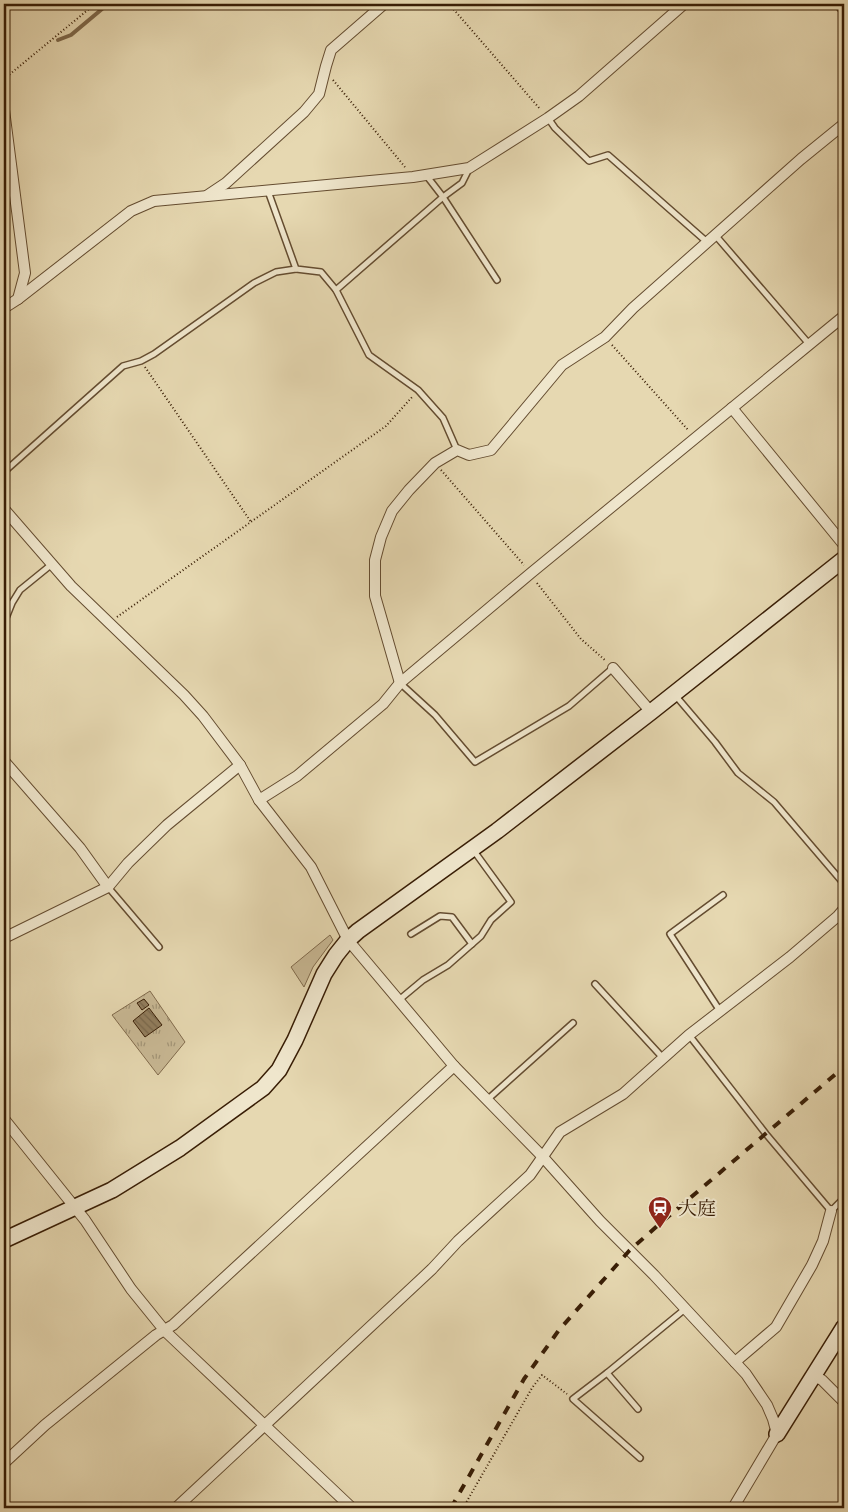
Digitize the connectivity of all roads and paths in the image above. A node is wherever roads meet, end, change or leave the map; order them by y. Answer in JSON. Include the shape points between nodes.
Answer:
{"nodes":[{"id":1,"x":95,"y":4,"type":"edge"},
{"id":2,"x":384,"y":4,"type":"edge"},
{"id":3,"x":449,"y":4,"type":"edge"},
{"id":4,"x":684,"y":4,"type":"edge"},
{"id":5,"x":839,"y":4,"type":"edge"},
{"id":6,"x":844,"y":10,"type":"edge"},
{"id":7,"x":324,"y":71,"type":"junction"},
{"id":8,"x":4,"y":79,"type":"edge"},
{"id":9,"x":4,"y":110,"type":"edge"},
{"id":10,"x":548,"y":118,"type":"junction"},
{"id":11,"x":844,"y":124,"type":"edge"},
{"id":12,"x":469,"y":168,"type":"junction"},
{"id":13,"x":426,"y":175,"type":"junction"},
{"id":14,"x":413,"y":177,"type":"junction"},
{"id":15,"x":268,"y":191,"type":"junction"},
{"id":16,"x":207,"y":196,"type":"junction"},
{"id":17,"x":443,"y":196,"type":"junction"},
{"id":18,"x":712,"y":239,"type":"junction"},
{"id":19,"x":296,"y":269,"type":"junction"},
{"id":20,"x":497,"y":280,"type":"dead end"},
{"id":21,"x":336,"y":290,"type":"junction"},
{"id":22,"x":18,"y":299,"type":"junction"},
{"id":23,"x":4,"y":308,"type":"edge"},
{"id":24,"x":844,"y":316,"type":"edge"},
{"id":25,"x":605,"y":337,"type":"junction"},
{"id":26,"x":810,"y":345,"type":"junction"},
{"id":27,"x":141,"y":361,"type":"junction"},
{"id":28,"x":418,"y":390,"type":"junction"},
{"id":29,"x":732,"y":408,"type":"junction"},
{"id":30,"x":696,"y":438,"type":"junction"},
{"id":31,"x":457,"y":450,"type":"junction"},
{"id":32,"x":435,"y":463,"type":"junction"},
{"id":33,"x":4,"y":472,"type":"edge"},
{"id":34,"x":4,"y":508,"type":"edge"},
{"id":35,"x":251,"y":522,"type":"junction"},
{"id":36,"x":844,"y":545,"type":"edge"},
{"id":37,"x":844,"y":559,"type":"edge"},
{"id":38,"x":52,"y":564,"type":"junction"},
{"id":39,"x":531,"y":573,"type":"junction"},
{"id":40,"x":4,"y":622,"type":"edge"},
{"id":41,"x":110,"y":623,"type":"junction"},
{"id":42,"x":614,"y":668,"type":"junction"},
{"id":43,"x":400,"y":683,"type":"junction"},
{"id":44,"x":674,"y":694,"type":"junction"},
{"id":45,"x":651,"y":712,"type":"junction"},
{"id":46,"x":4,"y":761,"type":"edge"},
{"id":47,"x":240,"y":765,"type":"junction"},
{"id":48,"x":259,"y":800,"type":"junction"},
{"id":49,"x":472,"y":849,"type":"junction"},
{"id":50,"x":844,"y":884,"type":"edge"},
{"id":51,"x":108,"y":888,"type":"junction"},
{"id":52,"x":723,"y":895,"type":"dead end"},
{"id":53,"x":844,"y":909,"type":"edge"},
{"id":54,"x":411,"y":934,"type":"dead end"},
{"id":55,"x":4,"y":938,"type":"edge"},
{"id":56,"x":348,"y":940,"type":"junction"},
{"id":57,"x":472,"y":944,"type":"junction"},
{"id":58,"x":159,"y":946,"type":"dead end"},
{"id":59,"x":595,"y":984,"type":"dead end"},
{"id":60,"x":399,"y":1000,"type":"junction"},
{"id":61,"x":720,"y":1011,"type":"junction"},
{"id":62,"x":572,"y":1023,"type":"dead end"},
{"id":63,"x":689,"y":1035,"type":"junction"},
{"id":64,"x":663,"y":1059,"type":"junction"},
{"id":65,"x":454,"y":1066,"type":"junction"},
{"id":66,"x":487,"y":1100,"type":"junction"},
{"id":67,"x":4,"y":1119,"type":"edge"},
{"id":68,"x":542,"y":1156,"type":"junction"},
{"id":69,"x":844,"y":1198,"type":"edge"},
{"id":70,"x":74,"y":1208,"type":"junction"},
{"id":71,"x":831,"y":1211,"type":"junction"},
{"id":72,"x":4,"y":1240,"type":"edge"},
{"id":73,"x":686,"y":1309,"type":"junction"},
{"id":74,"x":844,"y":1327,"type":"edge"},
{"id":75,"x":165,"y":1331,"type":"junction"},
{"id":76,"x":735,"y":1362,"type":"junction"},
{"id":77,"x":607,"y":1373,"type":"junction"},
{"id":78,"x":814,"y":1376,"type":"junction"},
{"id":79,"x":573,"y":1399,"type":"junction"},
{"id":80,"x":844,"y":1402,"type":"edge"},
{"id":81,"x":638,"y":1409,"type":"dead end"},
{"id":82,"x":264,"y":1425,"type":"junction"},
{"id":83,"x":777,"y":1434,"type":"junction"},
{"id":84,"x":640,"y":1458,"type":"dead end"},
{"id":85,"x":4,"y":1463,"type":"edge"},
{"id":86,"x":176,"y":1508,"type":"edge"},
{"id":87,"x":352,"y":1508,"type":"edge"},
{"id":88,"x":463,"y":1508,"type":"edge"},
{"id":89,"x":734,"y":1508,"type":"edge"}],
"edges":[{"from":1,"to":8,"type":"path"},
{"from":2,"to":7,"type":"street","via":[[332,50]]},
{"from":3,"to":10,"type":"path"},
{"from":4,"to":10,"type":"street","via":[[579,96]]},
{"from":5,"to":6,"type":"street"},
{"from":7,"to":14,"type":"path"},
{"from":7,"to":16,"type":"street","via":[[319,94],[304,112],[226,183]]},
{"from":9,"to":22,"type":"street","via":[[25,273]]},
{"from":10,"to":12,"type":"street"},
{"from":10,"to":18,"type":"lane","via":[[589,161],[608,155]]},
{"from":11,"to":18,"type":"street"},
{"from":12,"to":13,"type":"street"},
{"from":12,"to":17,"type":"lane","via":[[462,183]]},
{"from":13,"to":14,"type":"street"},
{"from":13,"to":17,"type":"lane"},
{"from":14,"to":15,"type":"street"},
{"from":15,"to":16,"type":"street"},
{"from":15,"to":19,"type":"lane"},
{"from":16,"to":22,"type":"street","via":[[154,201],[131,211]]},
{"from":17,"to":20,"type":"lane"},
{"from":17,"to":21,"type":"lane"},
{"from":18,"to":25,"type":"street"},
{"from":18,"to":26,"type":"lane"},
{"from":19,"to":21,"type":"lane","via":[[321,272]]},
{"from":19,"to":27,"type":"lane","via":[[276,272],[254,283]]},
{"from":21,"to":28,"type":"lane","via":[[369,355]]},
{"from":22,"to":23,"type":"street"},
{"from":24,"to":26,"type":"street"},
{"from":25,"to":30,"type":"path"},
{"from":25,"to":31,"type":"street","via":[[562,365],[491,450],[469,455]]},
{"from":26,"to":29,"type":"street"},
{"from":27,"to":33,"type":"lane","via":[[123,366]]},
{"from":27,"to":35,"type":"path"},
{"from":28,"to":31,"type":"lane","via":[[444,418]]},
{"from":28,"to":35,"type":"path","via":[[386,426]]},
{"from":29,"to":30,"type":"street"},
{"from":29,"to":36,"type":"street"},
{"from":30,"to":39,"type":"street"},
{"from":31,"to":32,"type":"street"},
{"from":32,"to":39,"type":"path"},
{"from":32,"to":43,"type":"street","via":[[392,512],[381,537],[376,560],[375,596]]},
{"from":34,"to":38,"type":"street"},
{"from":35,"to":41,"type":"path"},
{"from":37,"to":44,"type":"street"},
{"from":38,"to":40,"type":"lane","via":[[20,590]]},
{"from":38,"to":41,"type":"street","via":[[70,586]]},
{"from":39,"to":42,"type":"path","via":[[581,639]]},
{"from":39,"to":43,"type":"street"},
{"from":41,"to":47,"type":"street","via":[[184,695]]},
{"from":42,"to":43,"type":"lane","via":[[569,706],[475,762],[435,715]]},
{"from":42,"to":45,"type":"street"},
{"from":43,"to":48,"type":"street","via":[[383,704],[305,770]]},
{"from":44,"to":45,"type":"street"},
{"from":44,"to":50,"type":"lane","via":[[738,774],[774,802]]},
{"from":45,"to":49,"type":"street"},
{"from":46,"to":51,"type":"street","via":[[80,848]]},
{"from":47,"to":48,"type":"street"},
{"from":47,"to":51,"type":"street","via":[[167,826],[128,863]]},
{"from":48,"to":56,"type":"street","via":[[310,866]]},
{"from":49,"to":56,"type":"street"},
{"from":49,"to":57,"type":"lane","via":[[511,902]]},
{"from":51,"to":55,"type":"street"},
{"from":51,"to":58,"type":"lane"},
{"from":52,"to":61,"type":"lane","via":[[670,934]]},
{"from":53,"to":61,"type":"street","via":[[790,957]]},
{"from":54,"to":57,"type":"lane","via":[[440,916],[452,917]]},
{"from":56,"to":60,"type":"street"},
{"from":56,"to":70,"type":"street","via":[[324,974],[279,1070],[263,1088],[172,1153],[112,1190]]},
{"from":57,"to":60,"type":"lane"},
{"from":59,"to":64,"type":"lane"},
{"from":60,"to":65,"type":"street"},
{"from":61,"to":63,"type":"street"},
{"from":62,"to":66,"type":"lane"},
{"from":63,"to":64,"type":"street"},
{"from":63,"to":71,"type":"lane"},
{"from":64,"to":68,"type":"street","via":[[623,1094],[560,1132]]},
{"from":65,"to":66,"type":"street"},
{"from":65,"to":75,"type":"street"},
{"from":66,"to":68,"type":"street"},
{"from":67,"to":70,"type":"street"},
{"from":68,"to":73,"type":"street"},
{"from":68,"to":82,"type":"street","via":[[530,1175]]},
{"from":69,"to":71,"type":"lane"},
{"from":70,"to":72,"type":"street"},
{"from":70,"to":75,"type":"street"},
{"from":71,"to":76,"type":"street","via":[[812,1265],[776,1327]]},
{"from":73,"to":76,"type":"street"},
{"from":73,"to":77,"type":"lane"},
{"from":74,"to":78,"type":"street"},
{"from":75,"to":82,"type":"street"},
{"from":75,"to":85,"type":"street","via":[[45,1425]]},
{"from":76,"to":83,"type":"street","via":[[766,1405]]},
{"from":77,"to":79,"type":"lane"},
{"from":77,"to":81,"type":"lane"},
{"from":78,"to":80,"type":"street"},
{"from":78,"to":83,"type":"street"},
{"from":79,"to":84,"type":"lane"},
{"from":79,"to":88,"type":"path","via":[[542,1374]]},
{"from":82,"to":86,"type":"street"},
{"from":82,"to":87,"type":"street"},
{"from":83,"to":89,"type":"street"}]}
